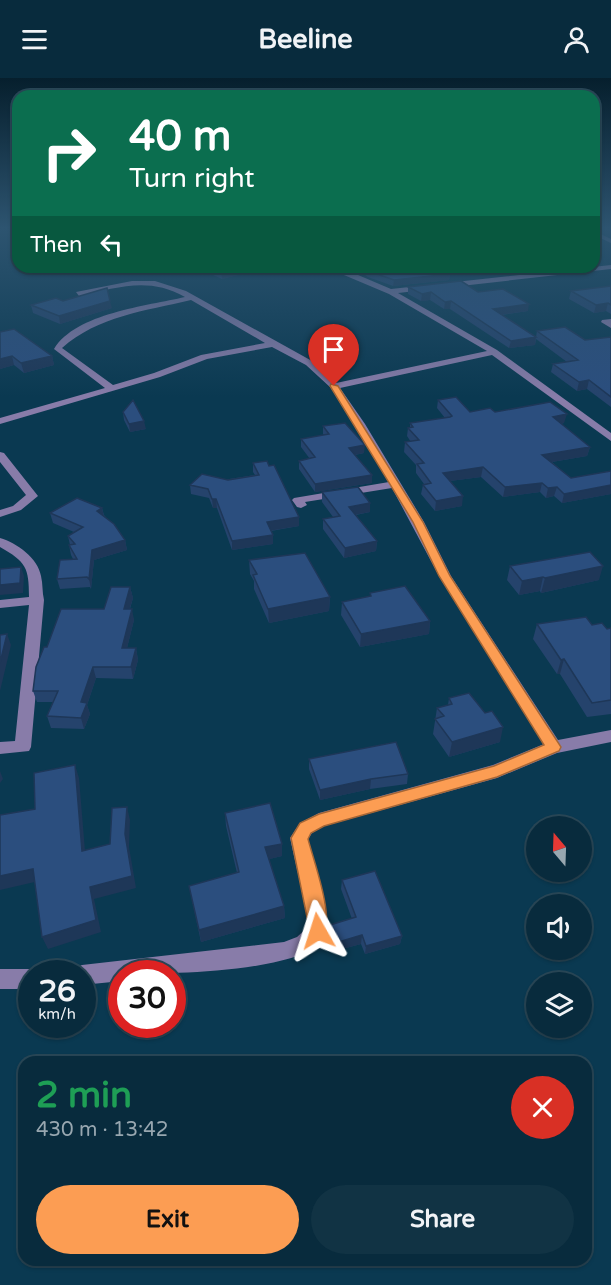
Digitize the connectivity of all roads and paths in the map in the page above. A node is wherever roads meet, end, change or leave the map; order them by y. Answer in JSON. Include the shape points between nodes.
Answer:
{"nodes":[{"id":1,"x":126,"y":284,"type":"edge"},
{"id":2,"x":163,"y":284,"type":"edge"},
{"id":3,"x":372,"y":284,"type":"edge"},
{"id":4,"x":456,"y":284,"type":"edge"},
{"id":5,"x":387,"y":292,"type":"junction"},
{"id":6,"x":80,"y":294,"type":"edge"},
{"id":7,"x":191,"y":298,"type":"junction"},
{"id":8,"x":611,"y":321,"type":"edge"},
{"id":9,"x":611,"y":326,"type":"edge"},
{"id":10,"x":273,"y":344,"type":"junction"},
{"id":11,"x":494,"y":351,"type":"junction"},
{"id":12,"x":334,"y":386,"type":"junction"},
{"id":13,"x":111,"y":388,"type":"junction"},
{"id":14,"x":0,"y":421,"type":"edge"},
{"id":15,"x":611,"y":438,"type":"edge"},
{"id":16,"x":0,"y":455,"type":"edge"},
{"id":17,"x":394,"y":484,"type":"junction"},
{"id":18,"x":301,"y":505,"type":"dead end"},
{"id":19,"x":0,"y":514,"type":"edge"},
{"id":20,"x":0,"y":542,"type":"edge"},
{"id":21,"x":37,"y":600,"type":"junction"},
{"id":22,"x":0,"y":604,"type":"edge"},
{"id":23,"x":611,"y":736,"type":"edge"},
{"id":24,"x":554,"y":747,"type":"junction"},
{"id":25,"x":0,"y":748,"type":"edge"},
{"id":26,"x":96,"y":973,"type":"edge"},
{"id":27,"x":0,"y":979,"type":"edge"},
{"id":28,"x":18,"y":979,"type":"edge"}],
"edges":[{"from":1,"to":6,"type":"street"},
{"from":2,"to":7,"type":"street"},
{"from":3,"to":5,"type":"street"},
{"from":4,"to":5,"type":"street"},
{"from":5,"to":11,"type":"street"},
{"from":7,"to":10,"type":"street"},
{"from":7,"to":13,"type":"street","via":[[98,321],[74,333],[59,347]]},
{"from":8,"to":9,"type":"street","via":[[605,322]]},
{"from":10,"to":12,"type":"street","via":[[309,363]]},
{"from":10,"to":13,"type":"street","via":[[204,357]]},
{"from":11,"to":12,"type":"street"},
{"from":11,"to":15,"type":"street"},
{"from":12,"to":17,"type":"street"},
{"from":13,"to":14,"type":"street"},
{"from":16,"to":19,"type":"street","via":[[32,496],[17,508]]},
{"from":17,"to":18,"type":"street","via":[[298,500]]},
{"from":17,"to":24,"type":"street","via":[[444,576]]},
{"from":20,"to":21,"type":"street","via":[[33,568]]},
{"from":21,"to":22,"type":"street"},
{"from":21,"to":25,"type":"street","via":[[23,747]]},
{"from":23,"to":24,"type":"street"},
{"from":24,"to":26,"type":"street","via":[[497,771],[319,820],[306,828],[299,838],[318,931],[304,944],[284,952]]},
{"from":27,"to":28,"type":"street"}]}
